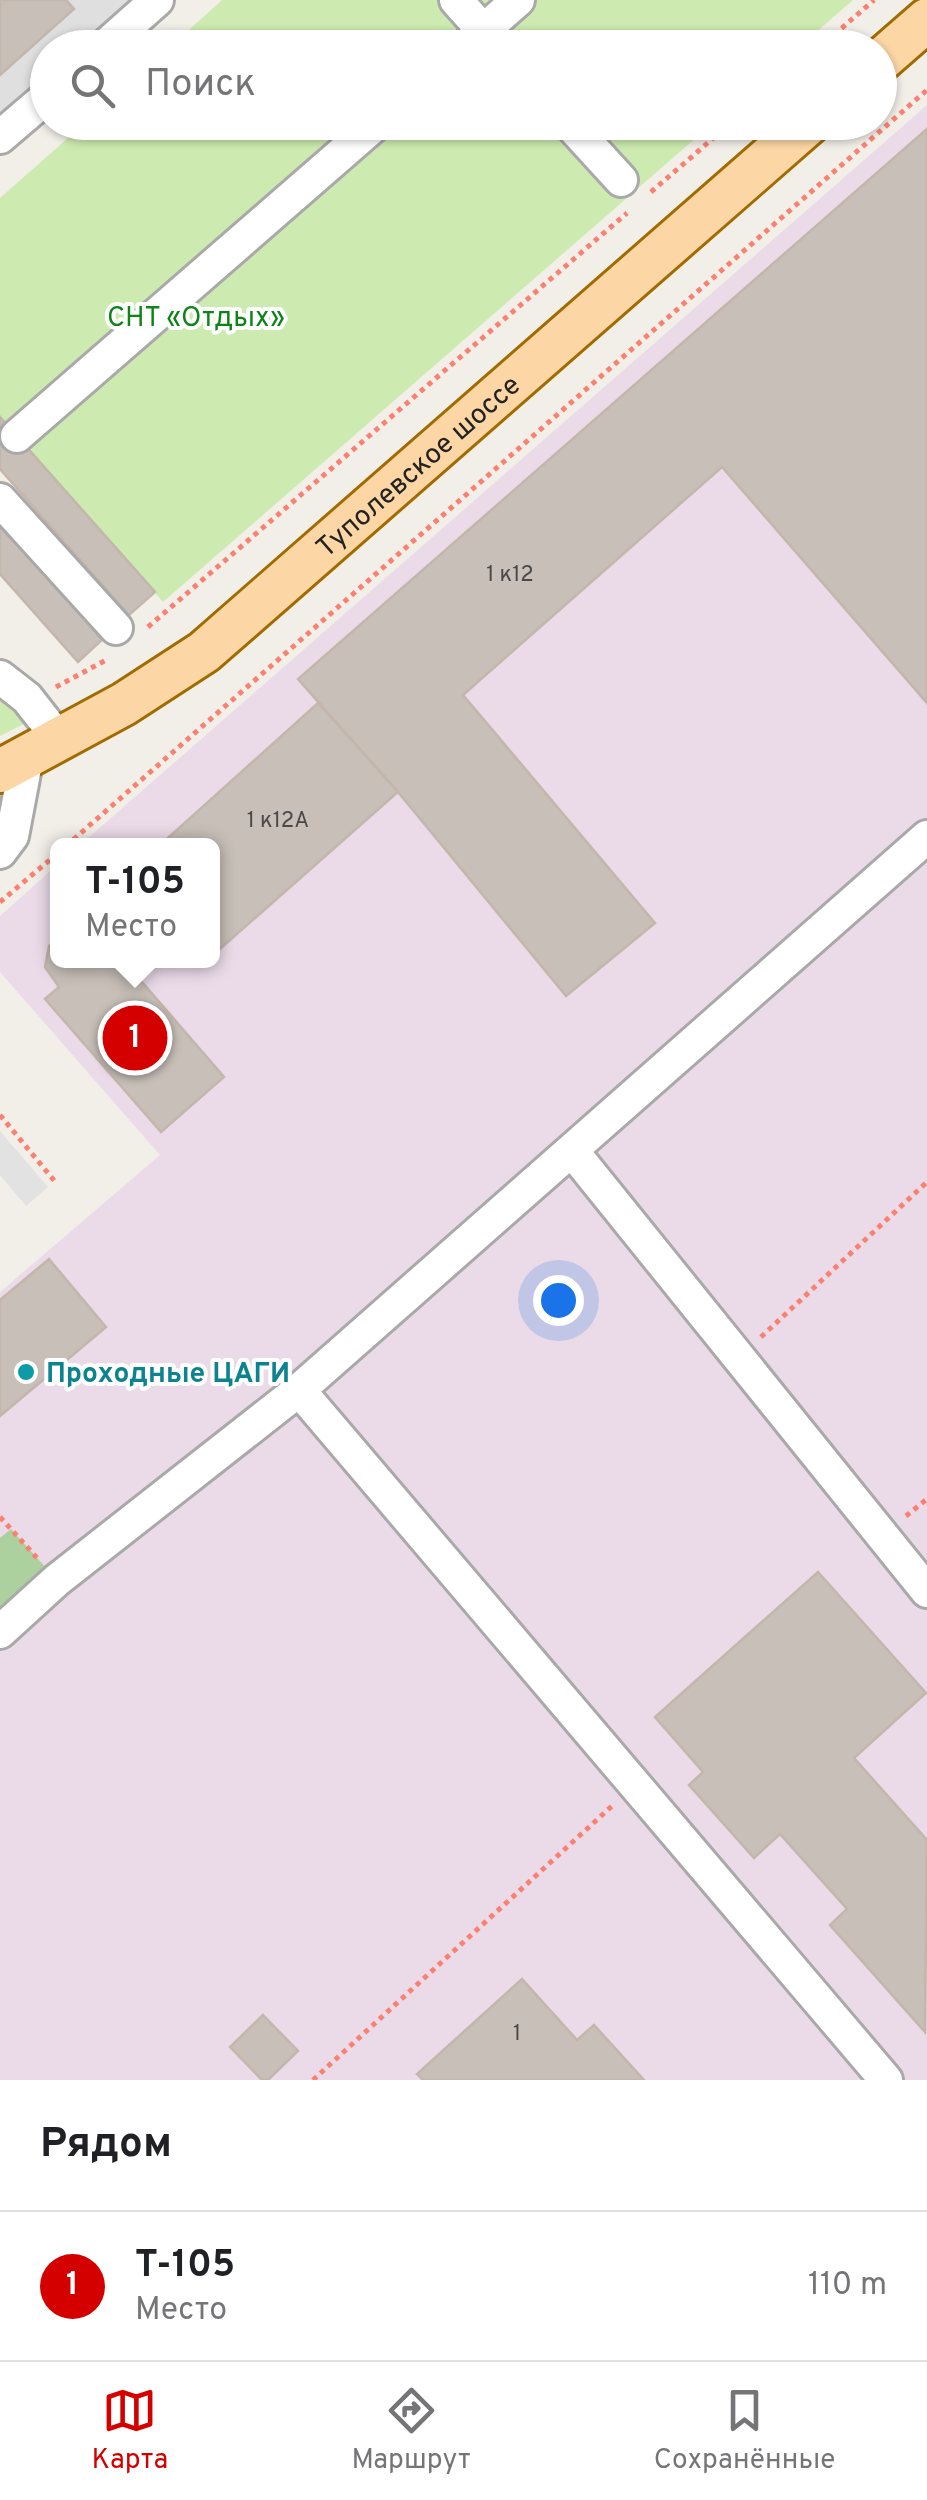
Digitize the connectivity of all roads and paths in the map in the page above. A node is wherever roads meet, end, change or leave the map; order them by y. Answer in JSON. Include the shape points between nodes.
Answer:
{"nodes":[{"id":1,"x":157,"y":0,"type":"edge"},
{"id":2,"x":456,"y":0,"type":"edge"},
{"id":3,"x":518,"y":0,"type":"edge"},
{"id":4,"x":874,"y":0,"type":"edge"},
{"id":5,"x":121,"y":11,"type":"edge"},
{"id":6,"x":927,"y":20,"type":"edge"},
{"id":7,"x":475,"y":30,"type":"edge"},
{"id":8,"x":492,"y":30,"type":"edge"},
{"id":9,"x":840,"y":30,"type":"edge"},
{"id":10,"x":897,"y":46,"type":"edge"},
{"id":11,"x":927,"y":90,"type":"edge"},
{"id":12,"x":30,"y":111,"type":"edge"},
{"id":13,"x":897,"y":116,"type":"edge"},
{"id":14,"x":0,"y":137,"type":"edge"},
{"id":15,"x":357,"y":140,"type":"edge"},
{"id":16,"x":585,"y":140,"type":"edge"},
{"id":17,"x":706,"y":140,"type":"edge"},
{"id":18,"x":789,"y":140,"type":"edge"},
{"id":19,"x":870,"y":140,"type":"edge"},
{"id":20,"x":632,"y":190,"type":"joint"},
{"id":21,"x":628,"y":212,"type":"dead end"},
{"id":22,"x":17,"y":436,"type":"dead end"},
{"id":23,"x":0,"y":500,"type":"edge"},
{"id":24,"x":127,"y":637,"type":"junction"},
{"id":25,"x":0,"y":677,"type":"edge"},
{"id":26,"x":28,"y":698,"type":"junction"},
{"id":27,"x":29,"y":756,"type":"edge"},
{"id":28,"x":75,"y":838,"type":"edge"},
{"id":29,"x":927,"y":838,"type":"edge"},
{"id":30,"x":0,"y":852,"type":"edge"},
{"id":31,"x":50,"y":860,"type":"edge"},
{"id":32,"x":0,"y":902,"type":"edge"},
{"id":33,"x":0,"y":1115,"type":"edge"},
{"id":34,"x":573,"y":1152,"type":"junction"},
{"id":35,"x":927,"y":1182,"type":"edge"},
{"id":36,"x":58,"y":1184,"type":"dead end"},
{"id":37,"x":738,"y":1358,"type":"junction"},
{"id":38,"x":298,"y":1390,"type":"junction"},
{"id":39,"x":0,"y":1517,"type":"edge"},
{"id":40,"x":57,"y":1580,"type":"junction"},
{"id":41,"x":927,"y":1591,"type":"edge"},
{"id":42,"x":0,"y":1632,"type":"edge"},
{"id":43,"x":634,"y":1786,"type":"junction"},
{"id":44,"x":313,"y":2080,"type":"edge"},
{"id":45,"x":886,"y":2080,"type":"edge"}],
"edges":[{"from":1,"to":5,"type":"street"},
{"from":2,"to":7,"type":"street"},
{"from":3,"to":8,"type":"street"},
{"from":4,"to":9,"type":"path"},
{"from":6,"to":10,"type":"main road"},
{"from":11,"to":13,"type":"path"},
{"from":12,"to":14,"type":"street"},
{"from":15,"to":22,"type":"street"},
{"from":16,"to":20,"type":"street"},
{"from":17,"to":20,"type":"path"},
{"from":18,"to":27,"type":"main road","name":"Туполевское шоссе","via":[[204,652]]},
{"from":19,"to":28,"type":"path"},
{"from":21,"to":24,"type":"path"},
{"from":23,"to":24,"type":"street"},
{"from":24,"to":26,"type":"path","via":[[70,682]]},
{"from":25,"to":26,"type":"street"},
{"from":26,"to":27,"type":"street"},
{"from":27,"to":30,"type":"street","via":[[12,836]]},
{"from":29,"to":34,"type":"street"},
{"from":31,"to":32,"type":"path"},
{"from":33,"to":36,"type":"path"},
{"from":34,"to":37,"type":"street"},
{"from":34,"to":38,"type":"street"},
{"from":35,"to":37,"type":"path"},
{"from":37,"to":41,"type":"street"},
{"from":38,"to":40,"type":"street"},
{"from":38,"to":43,"type":"street"},
{"from":39,"to":40,"type":"path"},
{"from":40,"to":42,"type":"street"},
{"from":43,"to":44,"type":"path"},
{"from":43,"to":45,"type":"street"}]}
